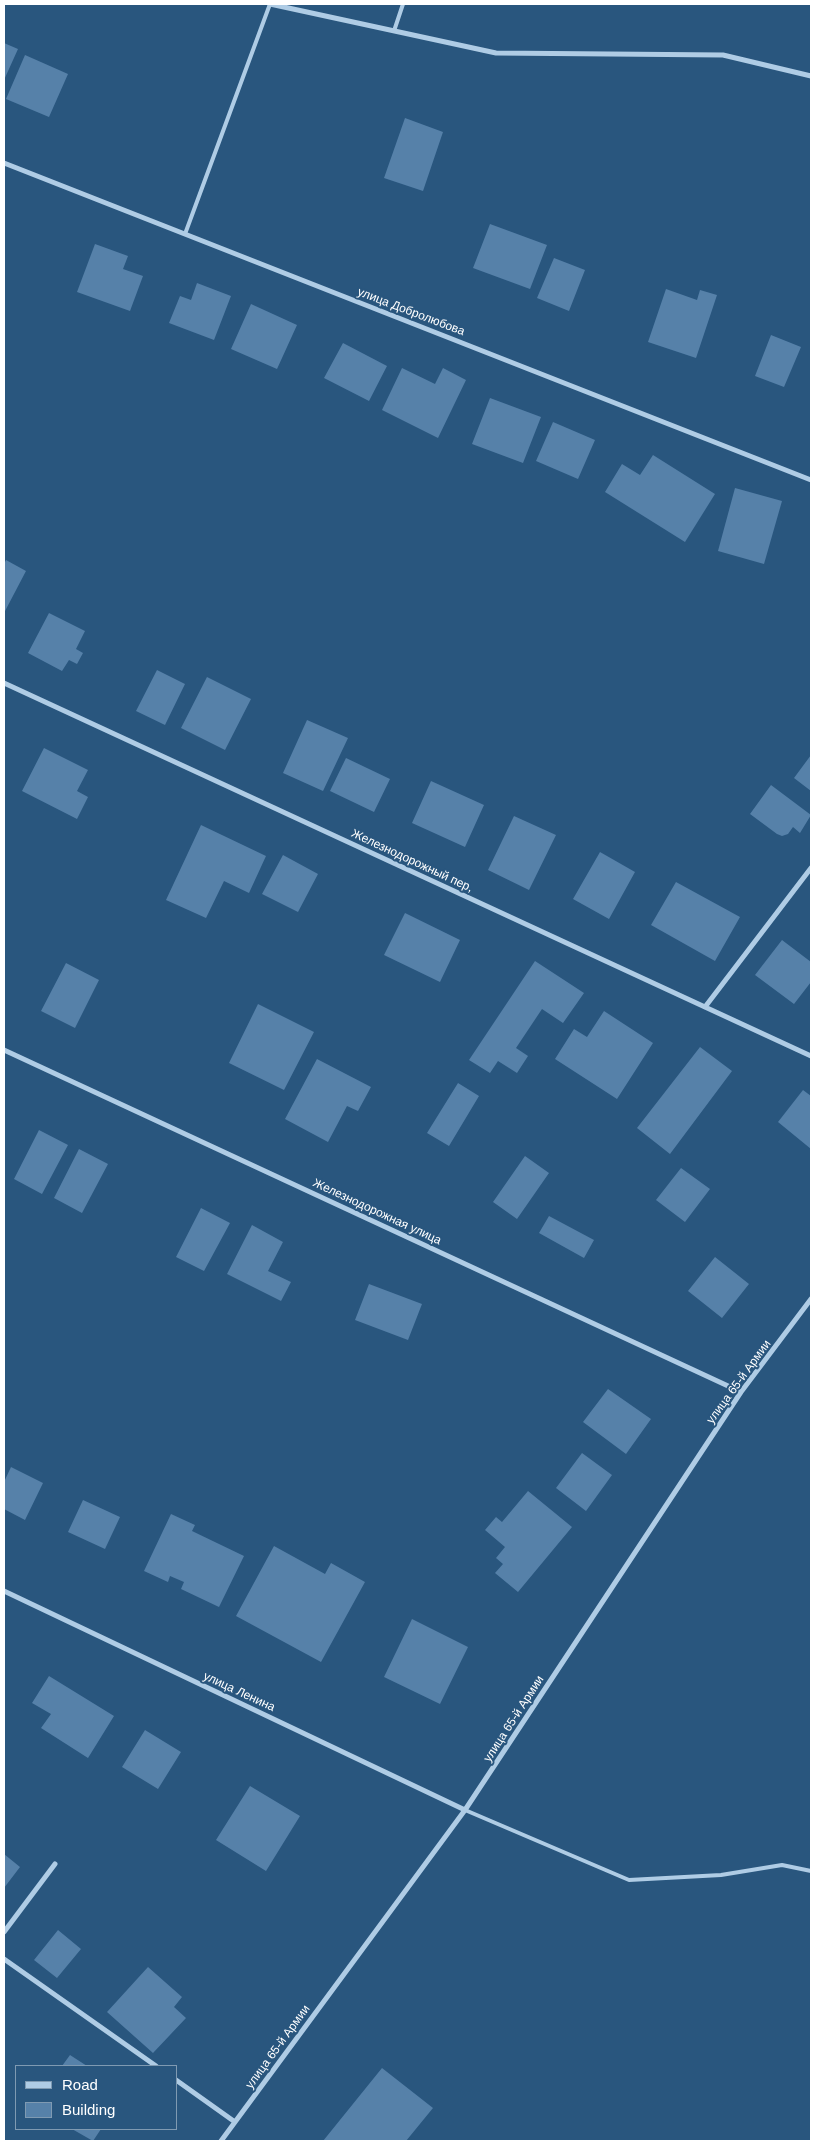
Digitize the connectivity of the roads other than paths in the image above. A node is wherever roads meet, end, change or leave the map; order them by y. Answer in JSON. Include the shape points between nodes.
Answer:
{"nodes":[{"id":1,"x":270,"y":4,"type":"edge"},
{"id":2,"x":403,"y":4,"type":"edge"},
{"id":3,"x":394,"y":31,"type":"junction"},
{"id":4,"x":811,"y":76,"type":"edge"},
{"id":5,"x":4,"y":163,"type":"edge"},
{"id":6,"x":186,"y":234,"type":"junction"},
{"id":7,"x":811,"y":480,"type":"edge"},
{"id":8,"x":4,"y":684,"type":"edge"},
{"id":9,"x":811,"y":868,"type":"edge"},
{"id":10,"x":705,"y":1007,"type":"junction"},
{"id":11,"x":4,"y":1050,"type":"edge"},
{"id":12,"x":811,"y":1056,"type":"edge"},
{"id":13,"x":811,"y":1299,"type":"edge"},
{"id":14,"x":741,"y":1392,"type":"junction"},
{"id":15,"x":4,"y":1591,"type":"edge"},
{"id":16,"x":466,"y":1810,"type":"junction"},
{"id":17,"x":55,"y":1864,"type":"dead end"},
{"id":18,"x":811,"y":1871,"type":"edge"},
{"id":19,"x":4,"y":1932,"type":"edge"},
{"id":20,"x":4,"y":1959,"type":"edge"},
{"id":21,"x":155,"y":2065,"type":"edge"},
{"id":22,"x":178,"y":2081,"type":"edge"},
{"id":23,"x":235,"y":2122,"type":"junction"},
{"id":24,"x":221,"y":2141,"type":"edge"}],
"edges":[{"from":1,"to":3,"type":"street"},
{"from":1,"to":6,"type":"lane"},
{"from":2,"to":3,"type":"lane"},
{"from":3,"to":4,"type":"street","via":[[496,52],[723,55]]},
{"from":5,"to":6,"type":"street","name":"улица Добролюбова"},
{"from":6,"to":7,"type":"street","name":"улица Добролюбова"},
{"from":8,"to":10,"type":"street","name":"Железнодорожный пер,"},
{"from":9,"to":10,"type":"street"},
{"from":10,"to":12,"type":"street","name":"Железнодорожный пер,"},
{"from":11,"to":14,"type":"street","name":"Железнодорожная улица"},
{"from":13,"to":14,"type":"street","name":"улица 65-й Армии"},
{"from":14,"to":16,"type":"street","name":"улица 65-й Армии"},
{"from":15,"to":16,"type":"street","name":"улица Ленина"},
{"from":16,"to":18,"type":"lane","via":[[629,1880],[721,1875],[782,1865]]},
{"from":16,"to":23,"type":"street","name":"улица 65-й Армии"},
{"from":17,"to":19,"type":"street"},
{"from":20,"to":21,"type":"street"},
{"from":22,"to":23,"type":"street"},
{"from":23,"to":24,"type":"street","name":"улица 65-й Армии"}]}
